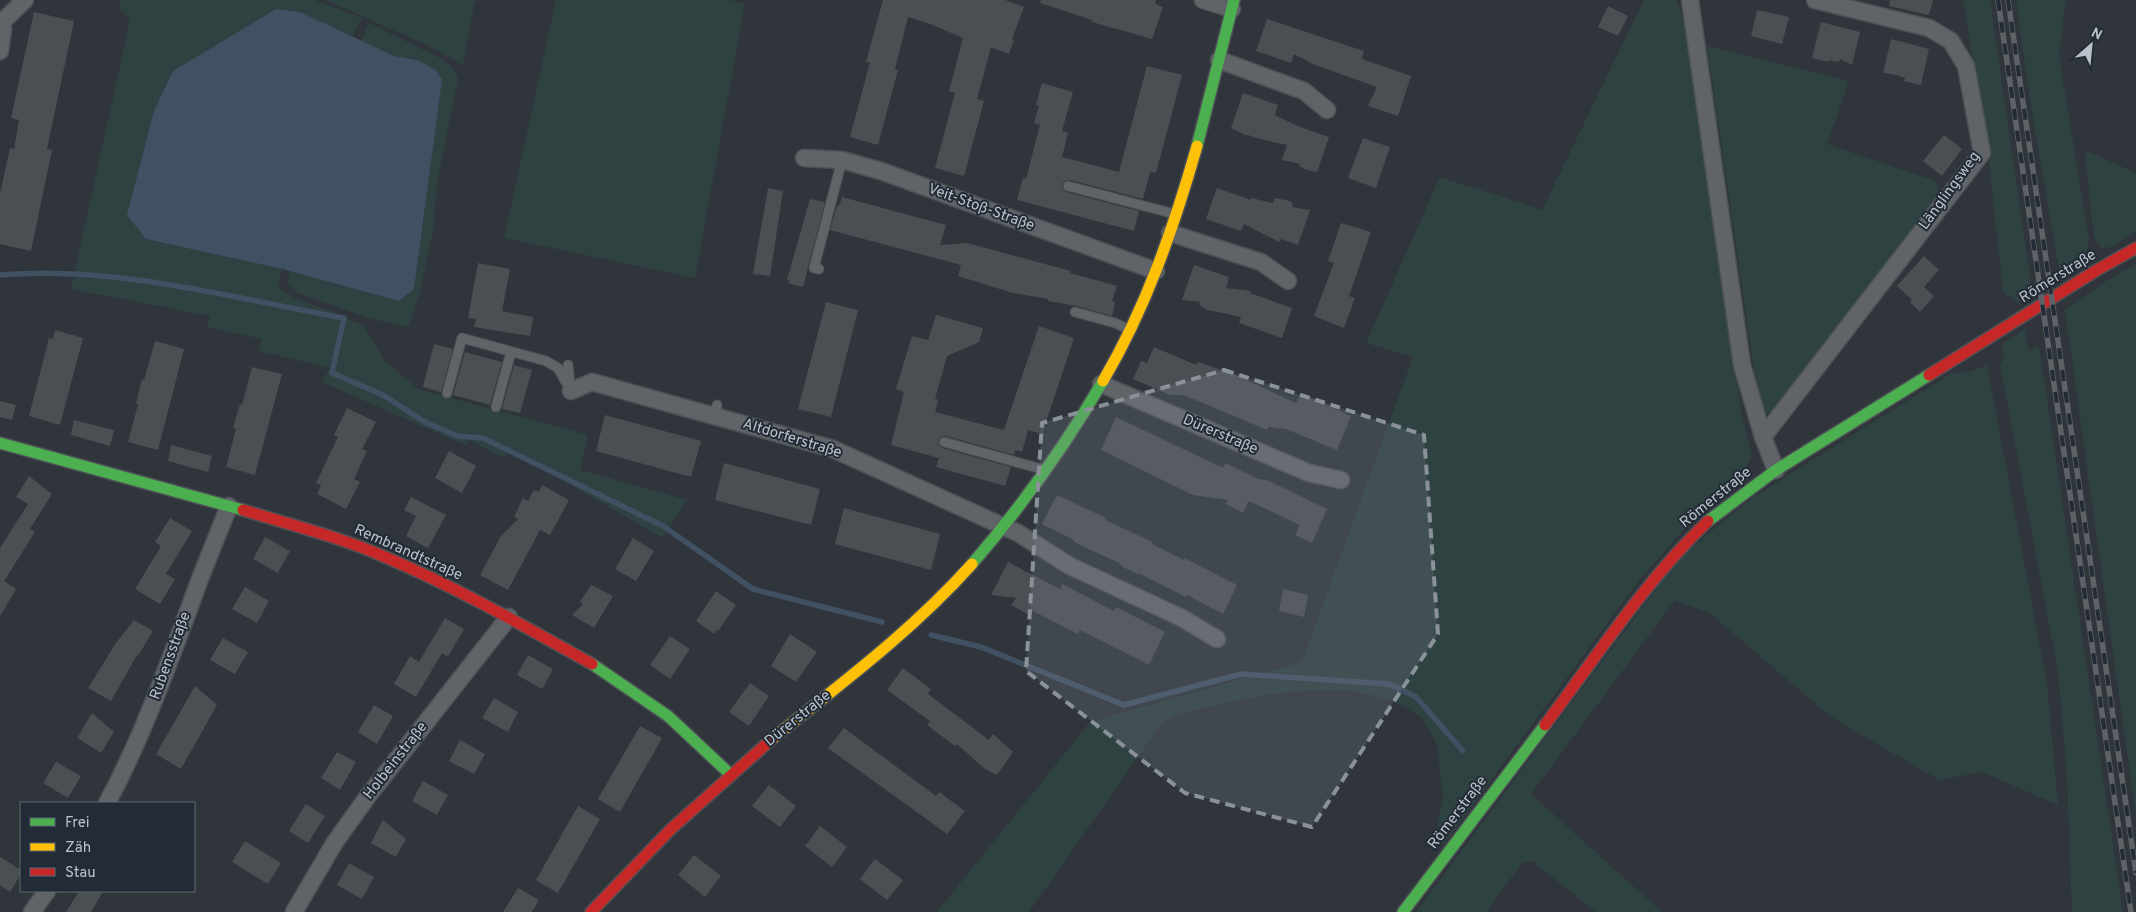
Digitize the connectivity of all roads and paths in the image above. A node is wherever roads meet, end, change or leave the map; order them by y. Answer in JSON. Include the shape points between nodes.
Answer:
{"nodes":[{"id":1,"x":25,"y":0,"type":"edge"},
{"id":2,"x":1203,"y":0,"type":"edge"},
{"id":3,"x":1690,"y":0,"type":"edge"},
{"id":4,"x":1815,"y":0,"type":"edge"},
{"id":5,"x":1233,"y":4,"type":"edge"},
{"id":6,"x":0,"y":22,"type":"edge"},
{"id":7,"x":0,"y":51,"type":"edge"},
{"id":8,"x":1219,"y":60,"type":"junction"},
{"id":9,"x":1327,"y":110,"type":"dead end"},
{"id":10,"x":804,"y":158,"type":"dead end"},
{"id":11,"x":842,"y":160,"type":"junction"},
{"id":12,"x":1068,"y":186,"type":"dead end"},
{"id":13,"x":1176,"y":214,"type":"junction"},
{"id":14,"x":1170,"y":232,"type":"junction"},
{"id":15,"x":2136,"y":248,"type":"edge"},
{"id":16,"x":819,"y":270,"type":"dead end"},
{"id":17,"x":1156,"y":271,"type":"junction"},
{"id":18,"x":1288,"y":281,"type":"dead end"},
{"id":19,"x":1075,"y":312,"type":"dead end"},
{"id":20,"x":1128,"y":329,"type":"junction"},
{"id":21,"x":511,"y":352,"type":"junction"},
{"id":22,"x":568,"y":365,"type":"dead end"},
{"id":23,"x":1101,"y":384,"type":"junction"},
{"id":24,"x":571,"y":391,"type":"junction"},
{"id":25,"x":447,"y":393,"type":"dead end"},
{"id":26,"x":496,"y":407,"type":"dead end"},
{"id":27,"x":1763,"y":437,"type":"junction"},
{"id":28,"x":944,"y":442,"type":"dead end"},
{"id":29,"x":0,"y":443,"type":"edge"},
{"id":30,"x":1048,"y":470,"type":"junction"},
{"id":31,"x":1776,"y":470,"type":"junction"},
{"id":32,"x":1341,"y":480,"type":"dead end"},
{"id":33,"x":229,"y":506,"type":"junction"},
{"id":34,"x":1005,"y":527,"type":"junction"},
{"id":35,"x":509,"y":617,"type":"junction"},
{"id":36,"x":1216,"y":639,"type":"dead end"},
{"id":37,"x":731,"y":775,"type":"junction"},
{"id":38,"x":108,"y":802,"type":"edge"},
{"id":39,"x":46,"y":892,"type":"edge"},
{"id":40,"x":32,"y":912,"type":"edge"},
{"id":41,"x":294,"y":912,"type":"edge"},
{"id":42,"x":591,"y":912,"type":"edge"},
{"id":43,"x":1403,"y":912,"type":"edge"}],
"edges":[{"from":1,"to":6,"type":"street"},
{"from":2,"to":5,"type":"street"},
{"from":3,"to":27,"type":"street","via":[[1742,365]]},
{"from":4,"to":27,"type":"street","name":"Länglingsweg","via":[[1929,28],[1951,41],[1966,66],[1982,153]]},
{"from":5,"to":8,"type":"street","name":"Dürerstraße"},
{"from":6,"to":7,"type":"street","via":[[4,29]]},
{"from":8,"to":9,"type":"street","via":[[1304,91]]},
{"from":8,"to":13,"type":"street","name":"Dürerstraße"},
{"from":10,"to":11,"type":"street","name":"Veit-Stoß-Straße"},
{"from":11,"to":16,"type":"lane","via":[[814,268]]},
{"from":11,"to":17,"type":"street","name":"Veit-Stoß-Straße","via":[[881,171]]},
{"from":12,"to":13,"type":"lane"},
{"from":13,"to":14,"type":"street","name":"Dürerstraße"},
{"from":14,"to":17,"type":"street","name":"Dürerstraße"},
{"from":14,"to":18,"type":"street","via":[[1261,262]]},
{"from":15,"to":31,"type":"street","name":"Römerstraße"},
{"from":17,"to":20,"type":"street","name":"Dürerstraße"},
{"from":19,"to":20,"type":"lane"},
{"from":20,"to":23,"type":"street","name":"Dürerstraße"},
{"from":21,"to":24,"type":"lane","via":[[546,361],[558,368]]},
{"from":21,"to":25,"type":"lane","via":[[462,338]]},
{"from":21,"to":26,"type":"lane"},
{"from":22,"to":24,"type":"lane"},
{"from":23,"to":30,"type":"street","name":"Dürerstraße"},
{"from":23,"to":32,"type":"street","name":"Dürerstraße","via":[[1309,473]]},
{"from":24,"to":34,"type":"street","name":"Altdorferstraße","via":[[592,382],[716,410],[833,449]]},
{"from":27,"to":31,"type":"street"},
{"from":28,"to":30,"type":"lane"},
{"from":29,"to":33,"type":"street","name":"Rembrandtstraße"},
{"from":30,"to":34,"type":"street","name":"Dürerstraße"},
{"from":31,"to":43,"type":"street","name":"Römerstraße","via":[[1716,514],[1682,546]]},
{"from":33,"to":35,"type":"street","name":"Rembrandtstraße","via":[[386,557]]},
{"from":33,"to":38,"type":"street","name":"Rubensstraße","via":[[140,738]]},
{"from":34,"to":36,"type":"street","via":[[1070,566],[1182,618]]},
{"from":34,"to":37,"type":"street","name":"Dürerstraße","via":[[966,573],[886,649]]},
{"from":35,"to":37,"type":"street","name":"Rembrandtstraße","via":[[632,690],[684,729]]},
{"from":35,"to":41,"type":"street","name":"Holbeinstraße","via":[[335,842]]},
{"from":37,"to":42,"type":"street","name":"Dürerstraße","via":[[642,855]]},
{"from":39,"to":40,"type":"street"}]}
